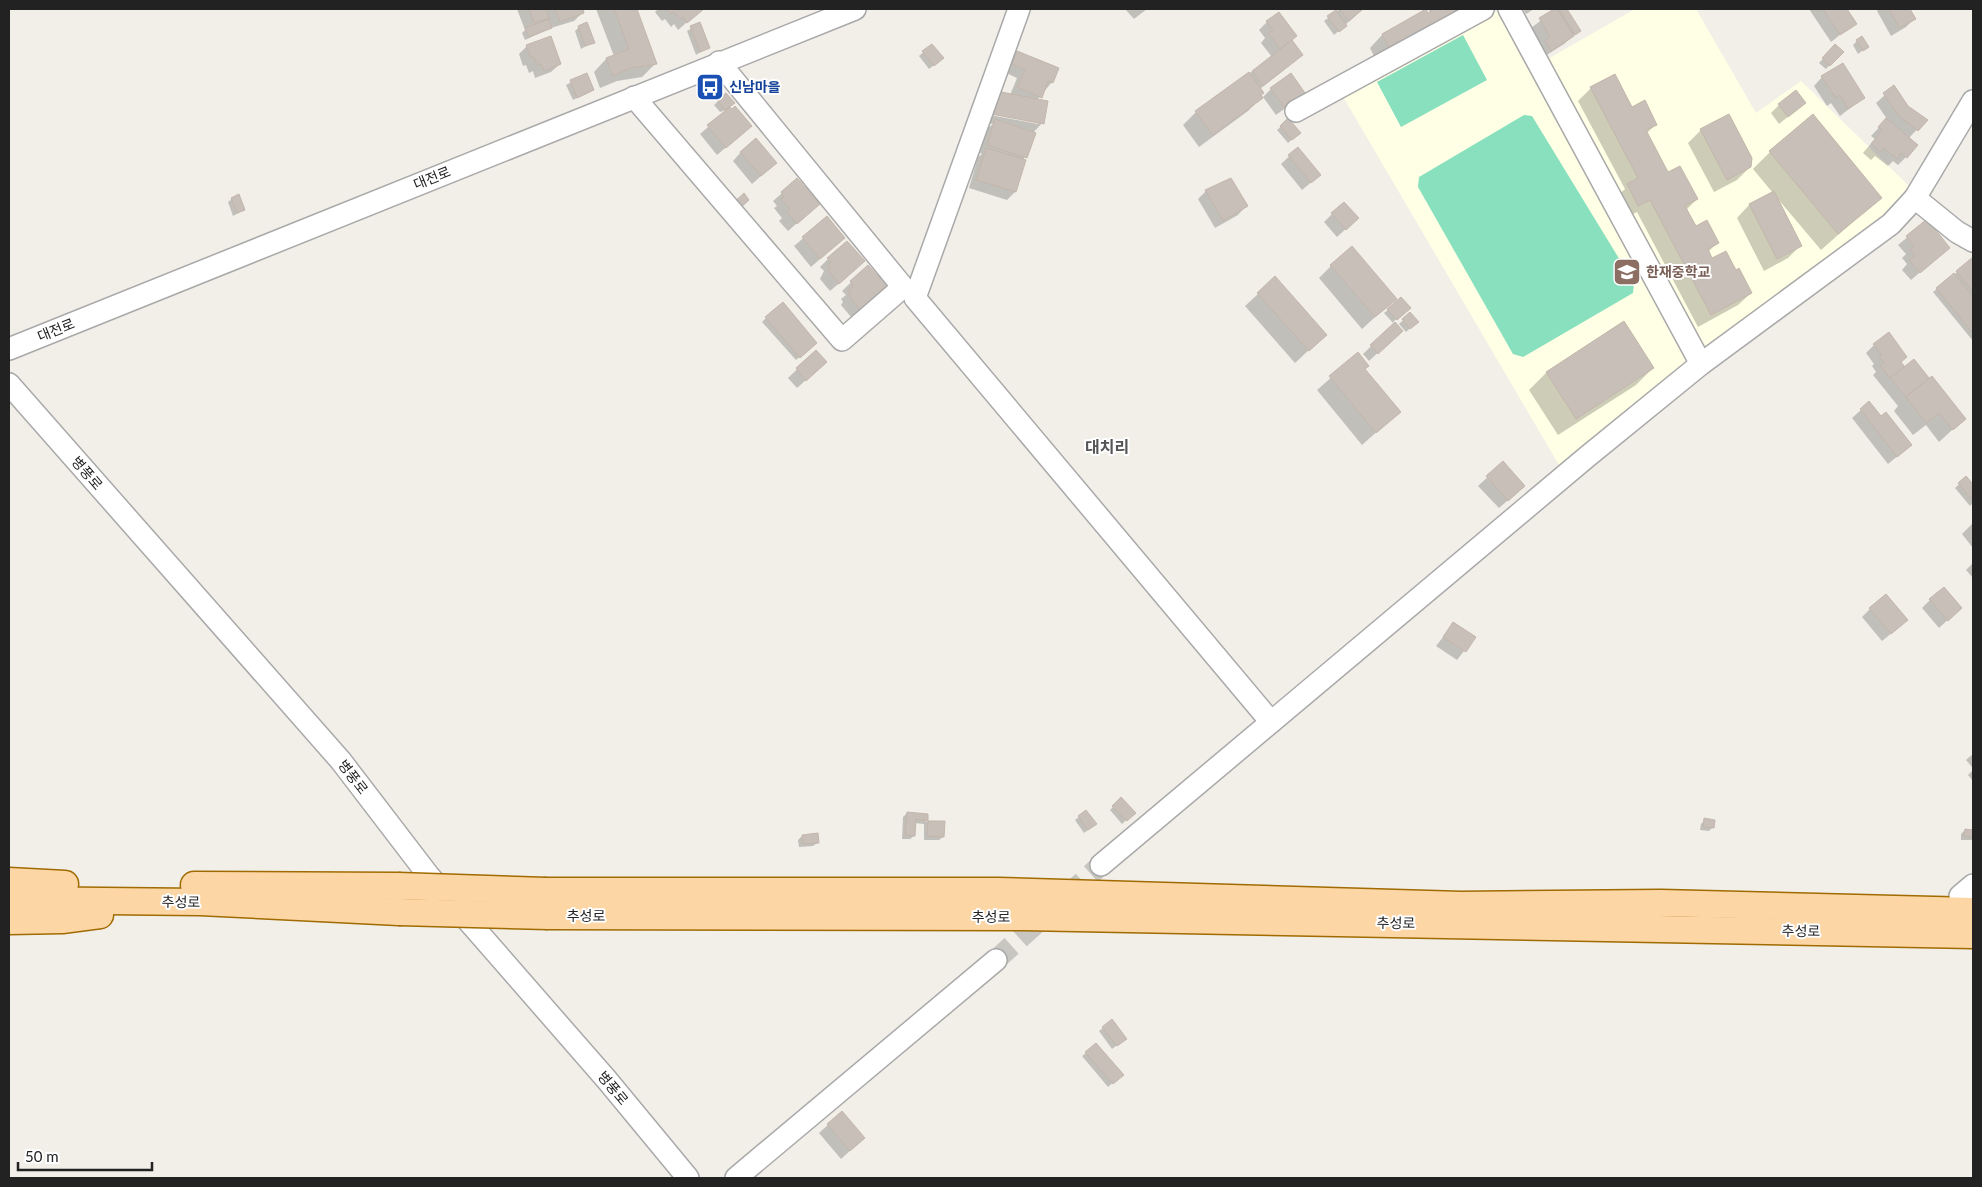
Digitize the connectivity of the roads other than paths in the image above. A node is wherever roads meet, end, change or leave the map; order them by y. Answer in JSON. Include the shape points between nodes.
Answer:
{"nodes":[{"id":1,"x":855,"y":9,"type":"edge"},
{"id":2,"x":1019,"y":9,"type":"edge"},
{"id":3,"x":1483,"y":9,"type":"edge"},
{"id":4,"x":1509,"y":9,"type":"edge"},
{"id":5,"x":719,"y":62,"type":"junction"},
{"id":6,"x":634,"y":97,"type":"junction"},
{"id":7,"x":1973,"y":101,"type":"edge"},
{"id":8,"x":1296,"y":110,"type":"dead end"},
{"id":9,"x":1915,"y":198,"type":"junction"},
{"id":10,"x":1973,"y":242,"type":"edge"},
{"id":11,"x":909,"y":292,"type":"junction"},
{"id":12,"x":9,"y":349,"type":"edge"},
{"id":13,"x":1701,"y":364,"type":"junction"},
{"id":14,"x":9,"y":384,"type":"edge"},
{"id":15,"x":1271,"y":722,"type":"junction"},
{"id":16,"x":1101,"y":865,"type":"tunnel mouth"},
{"id":17,"x":9,"y":872,"type":"edge"},
{"id":18,"x":9,"y":881,"type":"edge"},
{"id":19,"x":68,"y":884,"type":"junction"},
{"id":20,"x":1969,"y":897,"type":"edge"},
{"id":21,"x":9,"y":900,"type":"edge"},
{"id":22,"x":200,"y":902,"type":"junction"},
{"id":23,"x":547,"y":903,"type":"junction"},
{"id":24,"x":9,"y":921,"type":"edge"},
{"id":25,"x":1973,"y":935,"type":"edge"},
{"id":26,"x":996,"y":960,"type":"tunnel mouth"},
{"id":27,"x":688,"y":1178,"type":"edge"},
{"id":28,"x":736,"y":1178,"type":"edge"}],
"edges":[{"from":1,"to":5,"type":"street","name":"대전로"},
{"from":2,"to":11,"type":"street"},
{"from":3,"to":8,"type":"street"},
{"from":4,"to":13,"type":"street"},
{"from":5,"to":6,"type":"street","name":"대전로"},
{"from":5,"to":11,"type":"street"},
{"from":6,"to":11,"type":"street","via":[[842,340]]},
{"from":6,"to":12,"type":"street","name":"대전로"},
{"from":7,"to":9,"type":"street"},
{"from":9,"to":10,"type":"street"},
{"from":9,"to":13,"type":"street","via":[[1891,224]]},
{"from":11,"to":15,"type":"street"},
{"from":13,"to":15,"type":"street"},
{"from":14,"to":27,"type":"street","name":"병풍로","via":[[341,761],[429,876]]},
{"from":15,"to":16,"type":"street"},
{"from":17,"to":19,"type":"main road"},
{"from":18,"to":19,"type":"main road","name":"추성로"},
{"from":19,"to":23,"type":"main road","name":"추성로","bridge":true,"via":[[398,886]]},
{"from":20,"to":23,"type":"main road","name":"추성로","via":[[1461,905],[998,891]]},
{"from":21,"to":22,"type":"main road","name":"추성로"},
{"from":22,"to":23,"type":"main road","name":"추성로","bridge":true,"via":[[399,912]]},
{"from":22,"to":24,"type":"main road","via":[[62,920]]},
{"from":23,"to":25,"type":"main road","name":"추성로","via":[[1052,917]]},
{"from":26,"to":28,"type":"street"}]}
